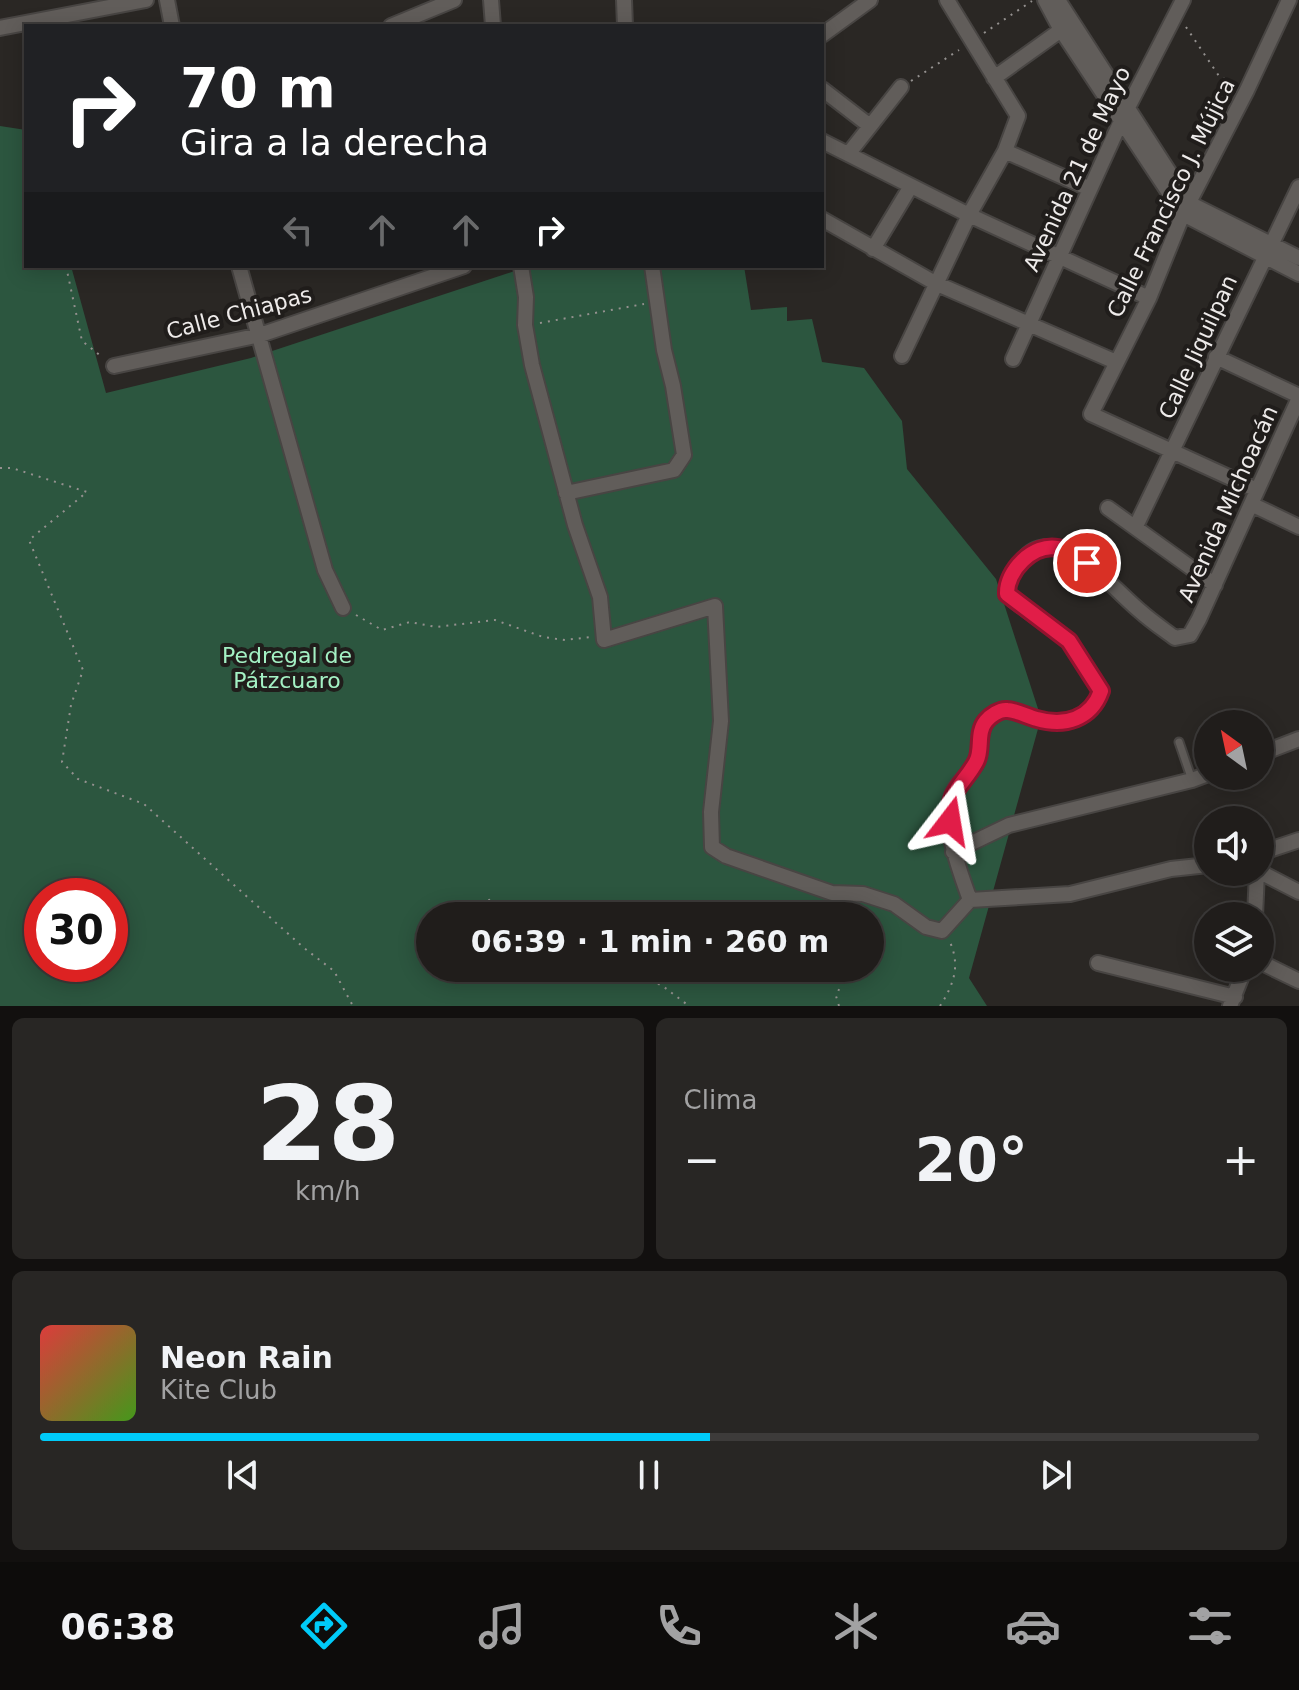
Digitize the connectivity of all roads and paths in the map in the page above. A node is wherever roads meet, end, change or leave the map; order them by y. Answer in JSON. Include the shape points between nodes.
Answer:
{"nodes":[{"id":1,"x":146,"y":0,"type":"edge"},
{"id":2,"x":167,"y":0,"type":"edge"},
{"id":3,"x":454,"y":0,"type":"edge"},
{"id":4,"x":491,"y":0,"type":"edge"},
{"id":5,"x":624,"y":0,"type":"edge"},
{"id":6,"x":870,"y":0,"type":"edge"},
{"id":7,"x":947,"y":0,"type":"edge"},
{"id":8,"x":1045,"y":0,"type":"edge"},
{"id":9,"x":1058,"y":0,"type":"edge"},
{"id":10,"x":1166,"y":0,"type":"edge"},
{"id":11,"x":1289,"y":0,"type":"edge"},
{"id":12,"x":1180,"y":6,"type":"edge"},
{"id":13,"x":172,"y":24,"type":"edge"},
{"id":14,"x":396,"y":24,"type":"edge"},
{"id":15,"x":493,"y":24,"type":"edge"},
{"id":16,"x":625,"y":24,"type":"edge"},
{"id":17,"x":0,"y":28,"type":"edge"},
{"id":18,"x":1061,"y":30,"type":"junction"},
{"id":19,"x":824,"y":34,"type":"edge"},
{"id":20,"x":1076,"y":40,"type":"junction"},
{"id":21,"x":994,"y":78,"type":"junction"},
{"id":22,"x":901,"y":87,"type":"dead end"},
{"id":23,"x":1247,"y":90,"type":"junction"},
{"id":24,"x":824,"y":91,"type":"edge"},
{"id":25,"x":1125,"y":115,"type":"junction"},
{"id":26,"x":870,"y":126,"type":"junction"},
{"id":27,"x":824,"y":142,"type":"edge"},
{"id":28,"x":1005,"y":151,"type":"junction"},
{"id":29,"x":849,"y":153,"type":"junction"},
{"id":30,"x":911,"y":186,"type":"junction"},
{"id":31,"x":1299,"y":187,"type":"edge"},
{"id":32,"x":1090,"y":189,"type":"junction"},
{"id":33,"x":1186,"y":208,"type":"junction"},
{"id":34,"x":969,"y":215,"type":"junction"},
{"id":35,"x":824,"y":220,"type":"edge"},
{"id":36,"x":873,"y":249,"type":"junction"},
{"id":37,"x":1268,"y":251,"type":"junction"},
{"id":38,"x":1060,"y":256,"type":"junction"},
{"id":39,"x":1299,"y":258,"type":"edge"},
{"id":40,"x":66,"y":268,"type":"edge"},
{"id":41,"x":240,"y":268,"type":"edge"},
{"id":42,"x":458,"y":268,"type":"edge"},
{"id":43,"x":521,"y":268,"type":"edge"},
{"id":44,"x":652,"y":268,"type":"edge"},
{"id":45,"x":1299,"y":274,"type":"edge"},
{"id":46,"x":935,"y":283,"type":"junction"},
{"id":47,"x":1149,"y":298,"type":"junction"},
{"id":48,"x":657,"y":302,"type":"junction"},
{"id":49,"x":1029,"y":323,"type":"junction"},
{"id":50,"x":525,"y":325,"type":"junction"},
{"id":51,"x":260,"y":335,"type":"junction"},
{"id":52,"x":902,"y":356,"type":"dead end"},
{"id":53,"x":1216,"y":357,"type":"junction"},
{"id":54,"x":1013,"y":359,"type":"dead end"},
{"id":55,"x":1116,"y":362,"type":"junction"},
{"id":56,"x":114,"y":366,"type":"joint"},
{"id":57,"x":1298,"y":405,"type":"edge"},
{"id":58,"x":1173,"y":452,"type":"junction"},
{"id":59,"x":0,"y":468,"type":"edge"},
{"id":60,"x":566,"y":493,"type":"junction"},
{"id":61,"x":1254,"y":497,"type":"junction"},
{"id":62,"x":1108,"y":508,"type":"dead end"},
{"id":63,"x":1136,"y":526,"type":"junction"},
{"id":64,"x":1299,"y":527,"type":"edge"},
{"id":65,"x":1215,"y":585,"type":"junction"},
{"id":66,"x":343,"y":608,"type":"joint"},
{"id":67,"x":604,"y":640,"type":"junction"},
{"id":68,"x":1299,"y":739,"type":"edge"},
{"id":69,"x":1179,"y":742,"type":"dead end"},
{"id":70,"x":1274,"y":749,"type":"edge"},
{"id":71,"x":1192,"y":780,"type":"joint"},
{"id":72,"x":1299,"y":840,"type":"edge"},
{"id":73,"x":1274,"y":848,"type":"edge"},
{"id":74,"x":953,"y":852,"type":"junction"},
{"id":75,"x":1194,"y":867,"type":"edge"},
{"id":76,"x":1274,"y":880,"type":"edge"},
{"id":77,"x":1299,"y":892,"type":"edge"},
{"id":78,"x":489,"y":899,"type":"dead end"},
{"id":79,"x":970,"y":900,"type":"junction"},
{"id":80,"x":490,"y":902,"type":"edge"},
{"id":81,"x":942,"y":931,"type":"junction"},
{"id":82,"x":1098,"y":963,"type":"dead end"},
{"id":83,"x":1274,"y":969,"type":"edge"},
{"id":84,"x":1299,"y":981,"type":"edge"},
{"id":85,"x":655,"y":982,"type":"edge"},
{"id":86,"x":842,"y":982,"type":"edge"},
{"id":87,"x":1239,"y":982,"type":"edge"},
{"id":88,"x":1232,"y":1001,"type":"edge"},
{"id":89,"x":353,"y":1006,"type":"edge"},
{"id":90,"x":689,"y":1006,"type":"edge"},
{"id":91,"x":839,"y":1006,"type":"edge"},
{"id":92,"x":940,"y":1006,"type":"edge"}],
"edges":[{"from":1,"to":17,"type":"street"},
{"from":2,"to":13,"type":"street"},
{"from":3,"to":14,"type":"street"},
{"from":4,"to":15,"type":"street"},
{"from":5,"to":16,"type":"street"},
{"from":6,"to":19,"type":"street"},
{"from":7,"to":21,"type":"street"},
{"from":8,"to":18,"type":"street"},
{"from":9,"to":20,"type":"street"},
{"from":10,"to":12,"type":"street"},
{"from":11,"to":23,"type":"street","name":"Calle Francisco J. Mújica"},
{"from":12,"to":23,"type":"path","via":[[1219,76]]},
{"from":12,"to":25,"type":"street","name":"Avenida 21 de Mayo"},
{"from":18,"to":20,"type":"street"},
{"from":18,"to":21,"type":"street"},
{"from":20,"to":25,"type":"street"},
{"from":21,"to":28,"type":"street","via":[[1018,116]]},
{"from":22,"to":26,"type":"street"},
{"from":23,"to":33,"type":"street","name":"Calle Francisco J. Mújica"},
{"from":24,"to":26,"type":"street"},
{"from":25,"to":32,"type":"street","name":"Avenida 21 de Mayo"},
{"from":25,"to":33,"type":"street"},
{"from":26,"to":29,"type":"street"},
{"from":27,"to":29,"type":"street"},
{"from":28,"to":32,"type":"street"},
{"from":28,"to":34,"type":"street"},
{"from":29,"to":30,"type":"street"},
{"from":30,"to":34,"type":"street"},
{"from":30,"to":36,"type":"street"},
{"from":31,"to":37,"type":"street","name":"Calle Jiquilpan"},
{"from":32,"to":38,"type":"street","name":"Avenida 21 de Mayo"},
{"from":33,"to":37,"type":"street"},
{"from":33,"to":47,"type":"street","name":"Calle Francisco J. Mújica"},
{"from":34,"to":38,"type":"street"},
{"from":34,"to":46,"type":"street"},
{"from":35,"to":36,"type":"street"},
{"from":36,"to":46,"type":"street"},
{"from":37,"to":39,"type":"street"},
{"from":37,"to":45,"type":"street"},
{"from":37,"to":53,"type":"street","name":"Calle Jiquilpan"},
{"from":38,"to":47,"type":"street"},
{"from":38,"to":49,"type":"street","name":"Avenida 21 de Mayo"},
{"from":40,"to":56,"type":"path","via":[[82,341]]},
{"from":41,"to":51,"type":"street"},
{"from":42,"to":51,"type":"street","name":"Calle Chiapas"},
{"from":43,"to":50,"type":"street"},
{"from":44,"to":48,"type":"street"},
{"from":46,"to":49,"type":"street"},
{"from":46,"to":52,"type":"street"},
{"from":47,"to":55,"type":"street","name":"Calle Francisco J. Mújica"},
{"from":48,"to":50,"type":"path"},
{"from":48,"to":60,"type":"street","via":[[684,455],[674,470]]},
{"from":49,"to":54,"type":"street","name":"Avenida 21 de Mayo"},
{"from":49,"to":55,"type":"street"},
{"from":50,"to":60,"type":"street"},
{"from":51,"to":56,"type":"street","name":"Calle Chiapas"},
{"from":51,"to":66,"type":"street","via":[[325,570]]},
{"from":53,"to":57,"type":"street"},
{"from":53,"to":58,"type":"street","name":"Calle Jiquilpan"},
{"from":55,"to":58,"type":"street","name":"Calle Francisco J. Mújica","via":[[1091,414]]},
{"from":57,"to":61,"type":"street","name":"Avenida Michoacán"},
{"from":58,"to":61,"type":"street"},
{"from":58,"to":63,"type":"street","name":"Calle Jiquilpan"},
{"from":59,"to":89,"type":"path","via":[[87,492],[29,540],[83,670],[62,762],[78,779],[144,804],[334,971]]},
{"from":60,"to":67,"type":"street","via":[[600,597]]},
{"from":61,"to":64,"type":"street"},
{"from":61,"to":65,"type":"street","name":"Avenida Michoacán"},
{"from":62,"to":63,"type":"street"},
{"from":63,"to":65,"type":"street"},
{"from":65,"to":74,"type":"street","name":"Avenida Michoacán","via":[[1190,635],[1175,638],[1087,563],[1058,548],[1027,555],[1006,583],[1007,594],[1069,641],[1101,691],[1096,705],[1074,720],[1040,720],[1006,709],[984,723],[980,755],[949,804]]},
{"from":66,"to":67,"type":"path","via":[[382,630],[410,622],[436,627],[495,620],[543,637]]},
{"from":67,"to":81,"type":"street","via":[[715,606],[721,721],[712,847],[742,863],[832,893],[863,894],[894,904],[926,927]]},
{"from":68,"to":70,"type":"street"},
{"from":69,"to":71,"type":"lane"},
{"from":71,"to":74,"type":"street","via":[[1009,825]]},
{"from":72,"to":73,"type":"street"},
{"from":74,"to":79,"type":"street"},
{"from":75,"to":79,"type":"street","via":[[1070,894]]},
{"from":76,"to":77,"type":"street"},
{"from":78,"to":80,"type":"path"},
{"from":79,"to":81,"type":"street"},
{"from":81,"to":92,"type":"path","via":[[956,961],[953,985]]},
{"from":82,"to":88,"type":"street"},
{"from":83,"to":84,"type":"street"},
{"from":85,"to":90,"type":"path"},
{"from":86,"to":91,"type":"path","via":[[836,996]]},
{"from":87,"to":88,"type":"street"}]}
